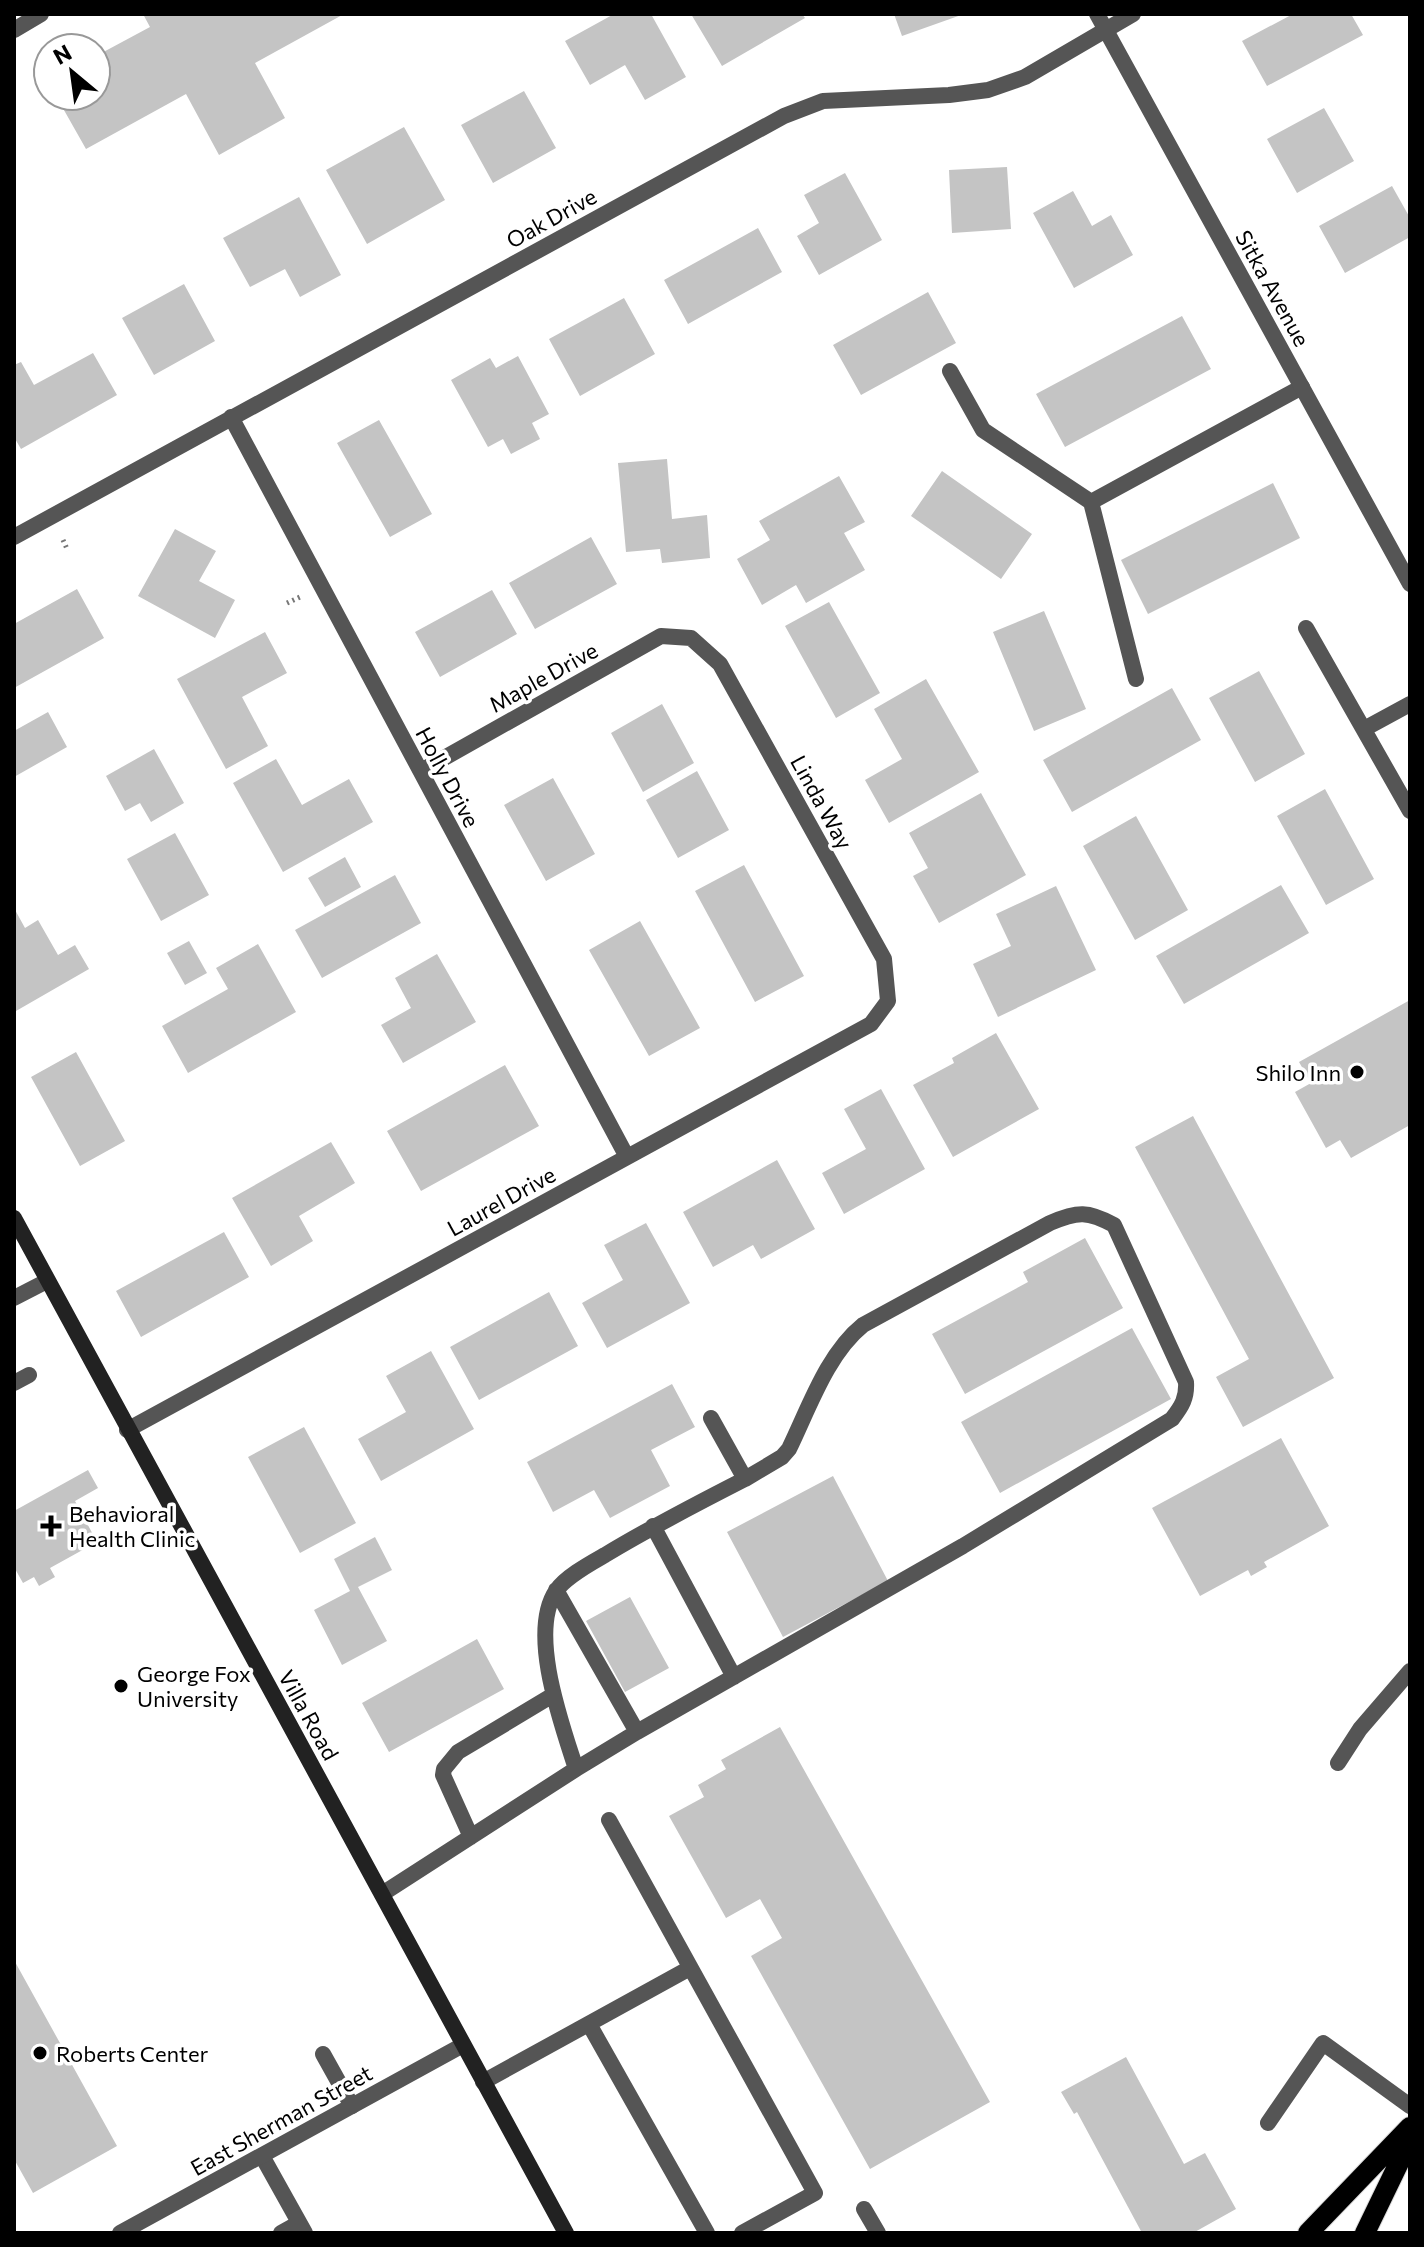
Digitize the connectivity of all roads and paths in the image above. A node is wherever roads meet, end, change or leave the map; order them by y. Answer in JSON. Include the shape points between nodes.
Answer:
{"nodes":[{"id":1,"x":41,"y":14,"type":"edge"},
{"id":2,"x":1097,"y":14,"type":"edge"},
{"id":3,"x":1133,"y":14,"type":"edge"},
{"id":4,"x":1106,"y":29,"type":"junction"},
{"id":5,"x":14,"y":30,"type":"edge"},
{"id":6,"x":950,"y":371,"type":"dead end"},
{"id":7,"x":1302,"y":387,"type":"junction"},
{"id":8,"x":231,"y":417,"type":"junction"},
{"id":9,"x":1091,"y":502,"type":"junction"},
{"id":10,"x":14,"y":537,"type":"edge"},
{"id":11,"x":1410,"y":584,"type":"edge"},
{"id":12,"x":1306,"y":628,"type":"dead end"},
{"id":13,"x":691,"y":638,"type":"joint"},
{"id":14,"x":1136,"y":679,"type":"dead end"},
{"id":15,"x":1410,"y":704,"type":"edge"},
{"id":16,"x":1364,"y":729,"type":"junction"},
{"id":17,"x":421,"y":771,"type":"junction"},
{"id":18,"x":1410,"y":811,"type":"edge"},
{"id":19,"x":888,"y":1001,"type":"joint"},
{"id":20,"x":627,"y":1157,"type":"junction"},
{"id":21,"x":14,"y":1218,"type":"edge"},
{"id":22,"x":47,"y":1281,"type":"junction"},
{"id":23,"x":14,"y":1298,"type":"edge"},
{"id":24,"x":711,"y":1418,"type":"dead end"},
{"id":25,"x":127,"y":1430,"type":"junction"},
{"id":26,"x":745,"y":1479,"type":"junction"},
{"id":27,"x":653,"y":1526,"type":"junction"},
{"id":28,"x":556,"y":1590,"type":"junction"},
{"id":29,"x":1410,"y":1671,"type":"edge"},
{"id":30,"x":734,"y":1677,"type":"junction"},
{"id":31,"x":553,"y":1695,"type":"junction"},
{"id":32,"x":637,"y":1732,"type":"junction"},
{"id":33,"x":1338,"y":1763,"type":"dead end"},
{"id":34,"x":576,"y":1769,"type":"junction"},
{"id":35,"x":609,"y":1820,"type":"dead end"},
{"id":36,"x":471,"y":1837,"type":"junction"},
{"id":37,"x":382,"y":1894,"type":"junction"},
{"id":38,"x":690,"y":1968,"type":"junction"},
{"id":39,"x":589,"y":2024,"type":"junction"},
{"id":40,"x":463,"y":2045,"type":"junction"},
{"id":41,"x":323,"y":2054,"type":"dead end"},
{"id":42,"x":483,"y":2082,"type":"junction"},
{"id":43,"x":352,"y":2106,"type":"junction"},
{"id":44,"x":1410,"y":2106,"type":"edge"},
{"id":45,"x":1268,"y":2123,"type":"dead end"},
{"id":46,"x":1410,"y":2127,"type":"edge"},
{"id":47,"x":1410,"y":2140,"type":"edge"},
{"id":48,"x":262,"y":2156,"type":"junction"},
{"id":49,"x":864,"y":2209,"type":"dead end"},
{"id":50,"x":302,"y":2228,"type":"edge"},
{"id":51,"x":120,"y":2233,"type":"edge"},
{"id":52,"x":281,"y":2233,"type":"edge"},
{"id":53,"x":566,"y":2233,"type":"edge"},
{"id":54,"x":707,"y":2233,"type":"edge"},
{"id":55,"x":742,"y":2233,"type":"edge"},
{"id":56,"x":878,"y":2233,"type":"edge"},
{"id":57,"x":1308,"y":2233,"type":"edge"},
{"id":58,"x":1365,"y":2233,"type":"edge"}],
"edges":[{"from":1,"to":5,"type":"street"},
{"from":2,"to":4,"type":"street","name":"Sitka Avenue"},
{"from":3,"to":4,"type":"street","name":"Oak Drive"},
{"from":4,"to":7,"type":"street","name":"Sitka Avenue"},
{"from":4,"to":8,"type":"street","name":"Oak Drive","via":[[1025,77],[988,90],[823,101],[784,116]]},
{"from":6,"to":9,"type":"street","via":[[983,430]]},
{"from":7,"to":9,"type":"street"},
{"from":7,"to":11,"type":"street","name":"Sitka Avenue"},
{"from":8,"to":10,"type":"street","name":"Oak Drive"},
{"from":8,"to":17,"type":"street","name":"Holly Drive"},
{"from":9,"to":14,"type":"street"},
{"from":12,"to":16,"type":"street"},
{"from":13,"to":17,"type":"street","name":"Maple Drive","via":[[661,636]]},
{"from":13,"to":19,"type":"street","name":"Linda Way","via":[[720,664],[884,959]]},
{"from":15,"to":16,"type":"street"},
{"from":16,"to":18,"type":"street"},
{"from":17,"to":20,"type":"street","name":"Holly Drive"},
{"from":19,"to":20,"type":"street","name":"Laurel Drive","via":[[871,1024]]},
{"from":20,"to":25,"type":"street","name":"Laurel Drive"},
{"from":21,"to":22,"type":"main road","name":"Villa Road"},
{"from":22,"to":23,"type":"street"},
{"from":22,"to":25,"type":"main road","name":"Villa Road"},
{"from":24,"to":26,"type":"street"},
{"from":25,"to":37,"type":"main road","name":"Villa Road"},
{"from":26,"to":27,"type":"street"},
{"from":26,"to":30,"type":"street","via":[[789,1449],[849,1336],[1050,1223],[1081,1213],[1114,1225],[1186,1382],[1183,1406],[1172,1419]]},
{"from":27,"to":28,"type":"street","via":[[582,1568]]},
{"from":27,"to":30,"type":"street"},
{"from":28,"to":31,"type":"street","via":[[547,1615],[546,1649]]},
{"from":28,"to":32,"type":"street"},
{"from":29,"to":33,"type":"street"},
{"from":30,"to":32,"type":"street"},
{"from":31,"to":34,"type":"street"},
{"from":31,"to":36,"type":"street","via":[[458,1752],[444,1769]]},
{"from":32,"to":34,"type":"street"},
{"from":34,"to":36,"type":"street"},
{"from":35,"to":38,"type":"street"},
{"from":36,"to":37,"type":"street"},
{"from":37,"to":40,"type":"main road","name":"Villa Road"},
{"from":38,"to":39,"type":"street"},
{"from":38,"to":55,"type":"street","via":[[815,2193]]},
{"from":39,"to":42,"type":"street"},
{"from":39,"to":54,"type":"street"},
{"from":40,"to":42,"type":"main road","name":"Villa Road"},
{"from":40,"to":43,"type":"street","name":"East Sherman Street"},
{"from":41,"to":43,"type":"street"},
{"from":42,"to":53,"type":"main road","name":"Villa Road"},
{"from":43,"to":48,"type":"street","name":"East Sherman Street"},
{"from":44,"to":45,"type":"street","via":[[1323,2043]]},
{"from":46,"to":57,"type":"main road"},
{"from":47,"to":58,"type":"main road"},
{"from":48,"to":50,"type":"street"},
{"from":48,"to":51,"type":"street","name":"East Sherman Street"},
{"from":49,"to":56,"type":"street"},
{"from":50,"to":52,"type":"street"}]}
